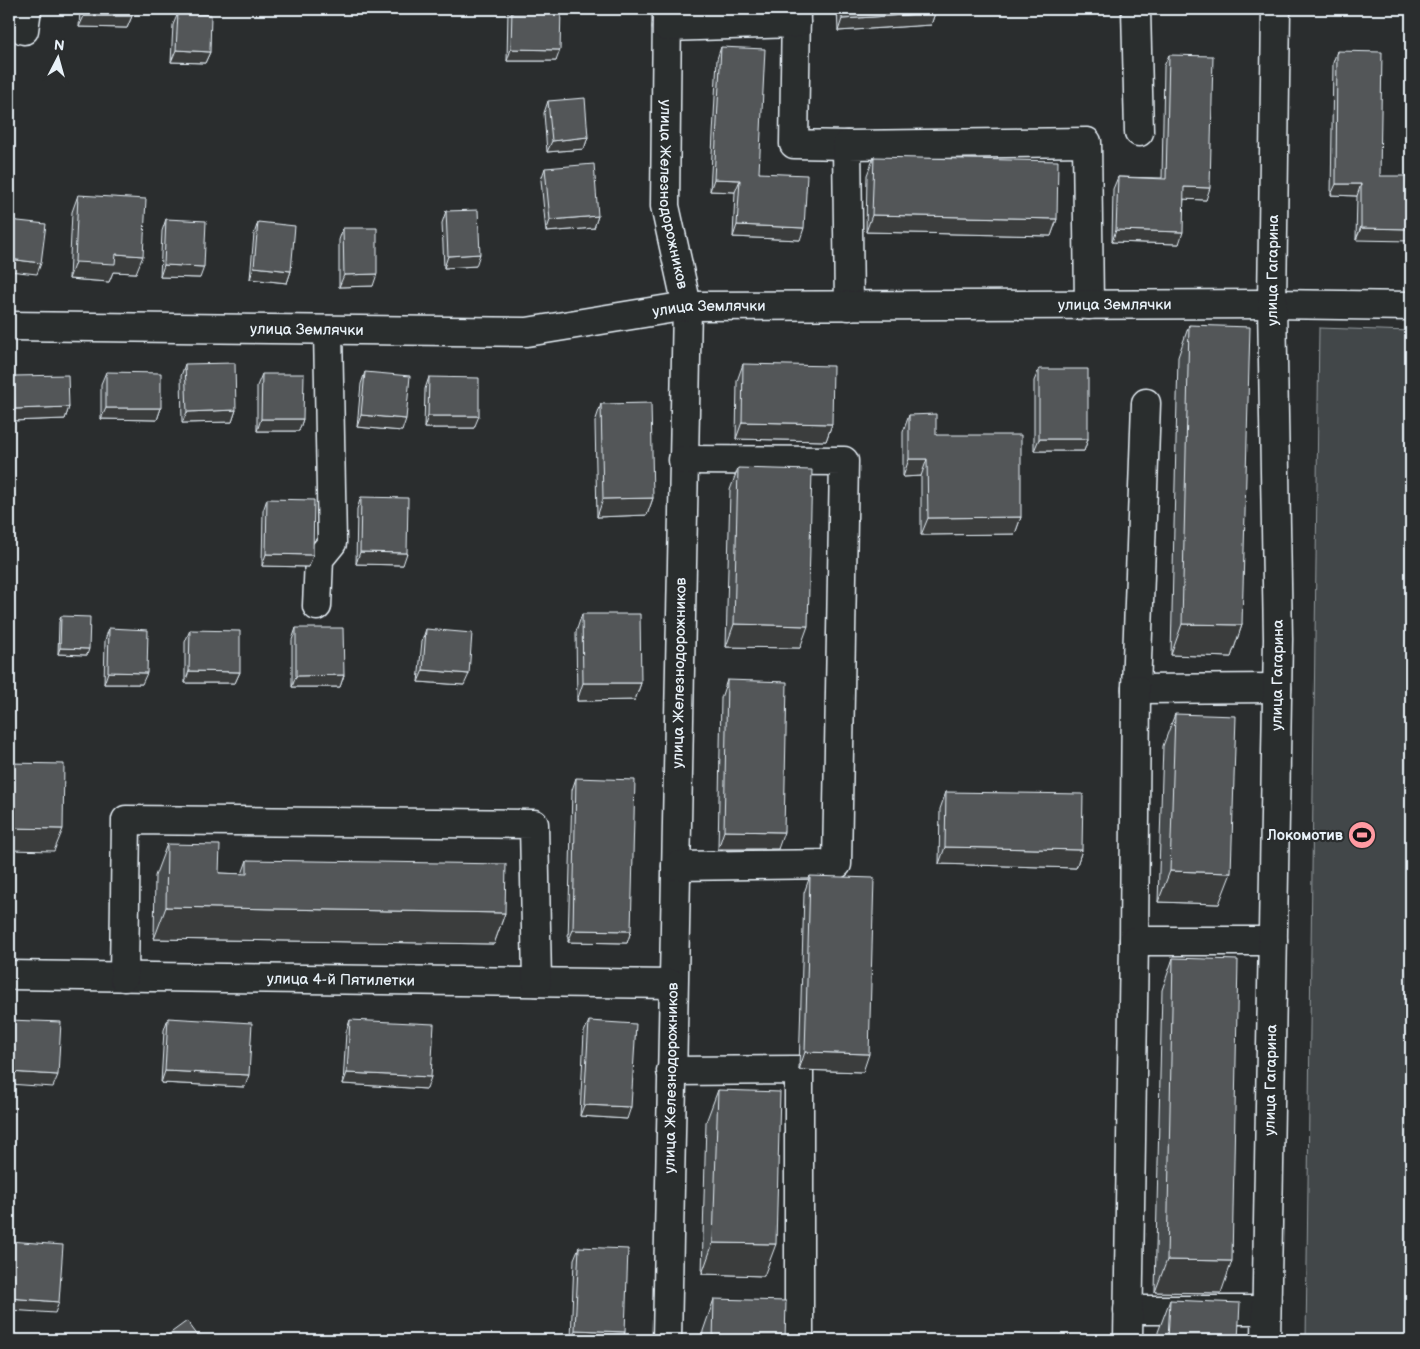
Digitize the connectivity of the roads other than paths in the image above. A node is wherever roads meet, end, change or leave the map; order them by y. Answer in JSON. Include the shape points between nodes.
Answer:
{"nodes":[{"id":1,"x":1136,"y":9,"type":"edge"},
{"id":2,"x":1276,"y":9,"type":"edge"},
{"id":3,"x":796,"y":16,"type":"edge"},
{"id":4,"x":667,"y":18,"type":"edge"},
{"id":5,"x":1139,"y":132,"type":"dead end"},
{"id":6,"x":847,"y":145,"type":"junction"},
{"id":7,"x":1089,"y":304,"type":"junction"},
{"id":8,"x":1272,"y":304,"type":"junction"},
{"id":9,"x":686,"y":306,"type":"junction"},
{"id":10,"x":849,"y":306,"type":"junction"},
{"id":11,"x":1411,"y":306,"type":"edge"},
{"id":12,"x":9,"y":326,"type":"edge"},
{"id":13,"x":328,"y":330,"type":"junction"},
{"id":14,"x":1146,"y":403,"type":"dead end"},
{"id":15,"x":683,"y":460,"type":"junction"},
{"id":16,"x":317,"y":606,"type":"dead end"},
{"id":17,"x":1277,"y":688,"type":"junction"},
{"id":18,"x":1136,"y":689,"type":"junction"},
{"id":19,"x":676,"y":866,"type":"junction"},
{"id":20,"x":1273,"y":941,"type":"junction"},
{"id":21,"x":1134,"y":942,"type":"junction"},
{"id":22,"x":9,"y":976,"type":"edge"},
{"id":23,"x":124,"y":977,"type":"junction"},
{"id":24,"x":537,"y":982,"type":"junction"},
{"id":25,"x":673,"y":984,"type":"junction"},
{"id":26,"x":671,"y":1071,"type":"junction"},
{"id":27,"x":1128,"y":1310,"type":"junction"},
{"id":28,"x":1266,"y":1310,"type":"junction"},
{"id":29,"x":667,"y":1340,"type":"edge"},
{"id":30,"x":799,"y":1340,"type":"edge"},
{"id":31,"x":1128,"y":1340,"type":"edge"},
{"id":32,"x":1266,"y":1340,"type":"edge"}],
"edges":[{"from":1,"to":5,"type":"street"},
{"from":2,"to":8,"type":"street","name":"улица Гагарина"},
{"from":3,"to":4,"type":"street"},
{"from":3,"to":6,"type":"street","via":[[794,144]]},
{"from":4,"to":9,"type":"street","name":"улица Железнодорожников","via":[[665,206]]},
{"from":6,"to":7,"type":"street","via":[[1087,142]]},
{"from":6,"to":10,"type":"street"},
{"from":7,"to":8,"type":"street","name":"улица Землячки"},
{"from":7,"to":10,"type":"street","name":"улица Землячки"},
{"from":8,"to":11,"type":"street","name":"улица Землячки"},
{"from":8,"to":17,"type":"street","name":"улица Гагарина"},
{"from":9,"to":10,"type":"street","name":"улица Землячки"},
{"from":9,"to":13,"type":"street","name":"улица Землячки","via":[[527,332]]},
{"from":9,"to":15,"type":"street","name":"улица Железнодорожников"},
{"from":12,"to":13,"type":"street","name":"улица Землячки"},
{"from":13,"to":16,"type":"street","via":[[332,543],[319,559]]},
{"from":14,"to":18,"type":"street"},
{"from":15,"to":19,"type":"street","name":"улица Железнодорожников"},
{"from":15,"to":19,"type":"street","via":[[844,461],[837,864]]},
{"from":17,"to":18,"type":"street"},
{"from":17,"to":20,"type":"street","name":"улица Гагарина"},
{"from":18,"to":21,"type":"street"},
{"from":19,"to":25,"type":"street","name":"улица Железнодорожников"},
{"from":20,"to":21,"type":"street"},
{"from":20,"to":28,"type":"street","name":"улица Гагарина"},
{"from":21,"to":27,"type":"street"},
{"from":22,"to":23,"type":"street","name":"улица 4-й Пятилетки"},
{"from":23,"to":24,"type":"street","name":"улица 4-й Пятилетки"},
{"from":23,"to":24,"type":"street","via":[[126,820],[534,824]]},
{"from":24,"to":25,"type":"street","name":"улица 4-й Пятилетки"},
{"from":25,"to":26,"type":"street","name":"улица Железнодорожников"},
{"from":26,"to":29,"type":"street","name":"улица Железнодорожников"},
{"from":26,"to":30,"type":"street","via":[[799,1070]]},
{"from":27,"to":28,"type":"street"},
{"from":27,"to":31,"type":"street"},
{"from":28,"to":32,"type":"street","name":"улица Гагарина"}]}
